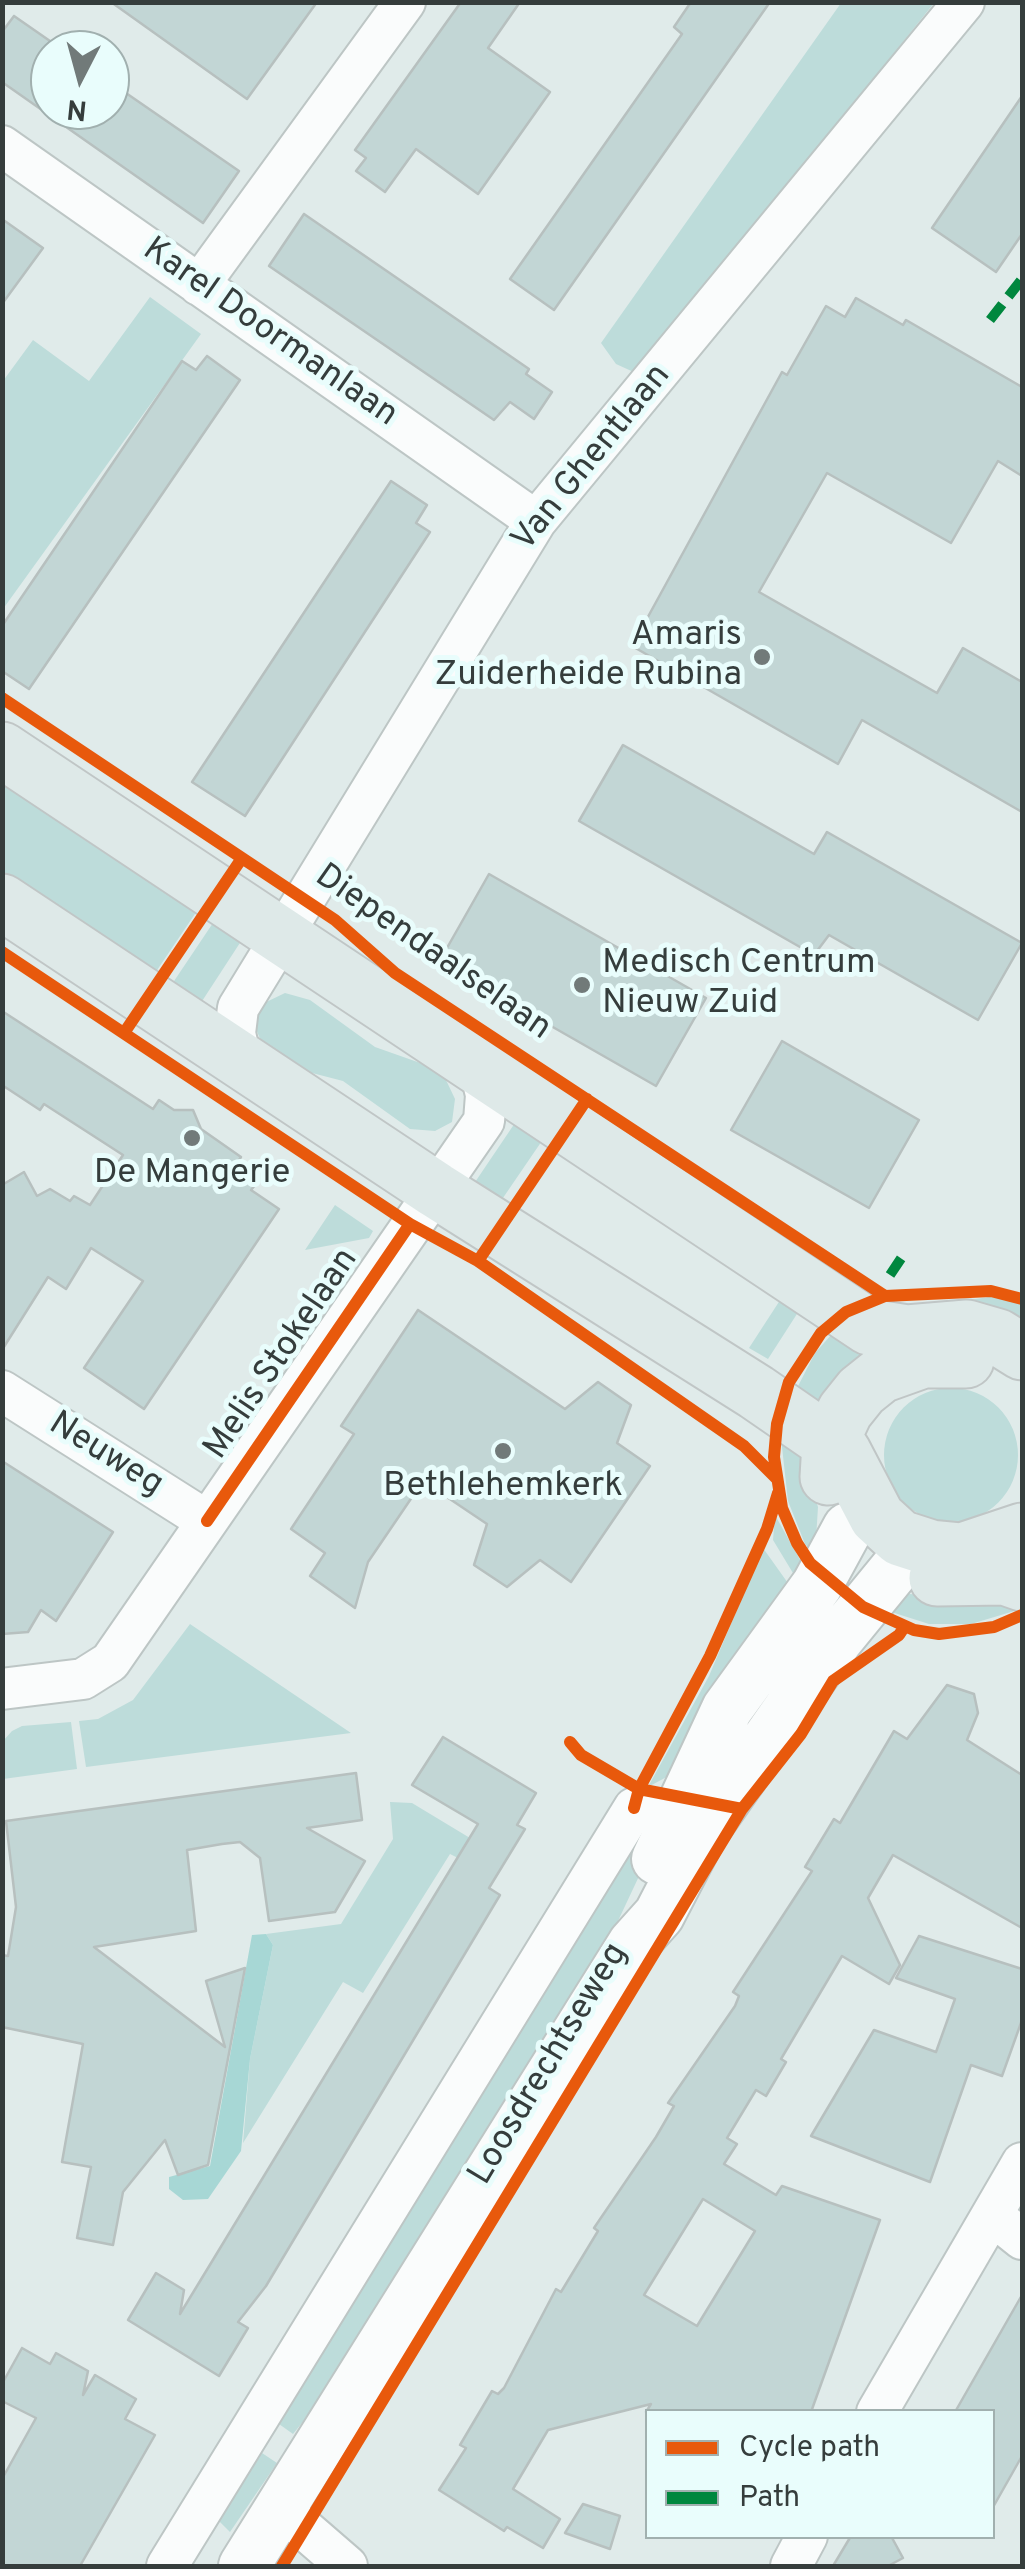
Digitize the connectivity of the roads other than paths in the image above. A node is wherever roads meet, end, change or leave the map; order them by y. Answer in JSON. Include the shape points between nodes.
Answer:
{"nodes":[{"id":1,"x":405,"y":2,"type":"edge"},
{"id":2,"x":964,"y":2,"type":"edge"},
{"id":3,"x":2,"y":146,"type":"edge"},
{"id":4,"x":199,"y":285,"type":"junction"},
{"id":5,"x":536,"y":521,"type":"junction"},
{"id":6,"x":2,"y":750,"type":"edge"},
{"id":7,"x":2,"y":902,"type":"edge"},
{"id":8,"x":281,"y":937,"type":"junction"},
{"id":9,"x":242,"y":1061,"type":"junction"},
{"id":10,"x":480,"y":1069,"type":"junction"},
{"id":11,"x":436,"y":1190,"type":"junction"},
{"id":12,"x":1018,"y":1372,"type":"edge"},
{"id":13,"x":2,"y":1392,"type":"edge"},
{"id":14,"x":830,"y":1443,"type":"junction"},
{"id":15,"x":208,"y":1521,"type":"junction"},
{"id":16,"x":848,"y":1528,"type":"junction"},
{"id":17,"x":1022,"y":1532,"type":"edge"},
{"id":18,"x":906,"y":1556,"type":"junction"},
{"id":19,"x":1000,"y":1580,"type":"edge"},
{"id":20,"x":2,"y":1689,"type":"edge"},
{"id":21,"x":670,"y":1822,"type":"junction"},
{"id":22,"x":1022,"y":2163,"type":"edge"},
{"id":23,"x":1007,"y":2227,"type":"edge"},
{"id":24,"x":879,"y":2409,"type":"edge"},
{"id":25,"x":280,"y":2508,"type":"junction"},
{"id":26,"x":805,"y":2539,"type":"edge"},
{"id":27,"x":167,"y":2566,"type":"edge"},
{"id":28,"x":244,"y":2566,"type":"edge"},
{"id":29,"x":347,"y":2566,"type":"edge"},
{"id":30,"x":790,"y":2566,"type":"edge"}],
"edges":[{"from":1,"to":4,"type":"street"},
{"from":2,"to":5,"type":"street","name":"Van Ghentlaan"},
{"from":3,"to":4,"type":"street","name":"Karel Doormanlaan"},
{"from":4,"to":5,"type":"street","name":"Karel Doormanlaan"},
{"from":5,"to":8,"type":"street","name":"Van Ghentlaan"},
{"from":6,"to":8,"type":"main road","name":"Diependaalselaan"},
{"from":7,"to":9,"type":"main road"},
{"from":8,"to":9,"type":"street","name":"Van Ghentlaan","via":[[238,1008]]},
{"from":8,"to":10,"type":"main road","name":"Diependaalselaan"},
{"from":9,"to":11,"type":"main road"},
{"from":10,"to":11,"type":"street","name":"Melis Stokelaan","via":[[484,1120]]},
{"from":10,"to":12,"type":"main road","name":"Diependaalselaan","via":[[869,1327],[907,1334],[966,1328],[998,1338]]},
{"from":11,"to":14,"type":"main road"},
{"from":11,"to":15,"type":"street","name":"Melis Stokelaan"},
{"from":12,"to":14,"type":"main road","via":[[955,1358],[896,1369],[861,1391]]},
{"from":13,"to":15,"type":"street","name":"Neuweg"},
{"from":14,"to":16,"type":"main road","via":[[830,1493]]},
{"from":14,"to":18,"type":"main road","via":[[850,1460],[877,1517],[900,1538]]},
{"from":15,"to":20,"type":"street","name":"Melis Stokelaan","via":[[110,1662],[83,1679]]},
{"from":16,"to":18,"type":"main road","via":[[876,1558]]},
{"from":16,"to":21,"type":"street","name":"Loosdrechtseweg","via":[[817,1585],[727,1709]]},
{"from":17,"to":18,"type":"main road","via":[[975,1550]]},
{"from":18,"to":19,"type":"main road","via":[[948,1580]]},
{"from":18,"to":21,"type":"street","name":"Loosdrechtseweg"},
{"from":21,"to":25,"type":"street","name":"Loosdrechtseweg","via":[[659,1915],[633,1944]]},
{"from":21,"to":27,"type":"street","name":"Loosdrechtseweg"},
{"from":22,"to":23,"type":"street"},
{"from":23,"to":24,"type":"street"},
{"from":25,"to":28,"type":"street","name":"Loosdrechtseweg"},
{"from":25,"to":29,"type":"street"},
{"from":26,"to":30,"type":"street"}]}
